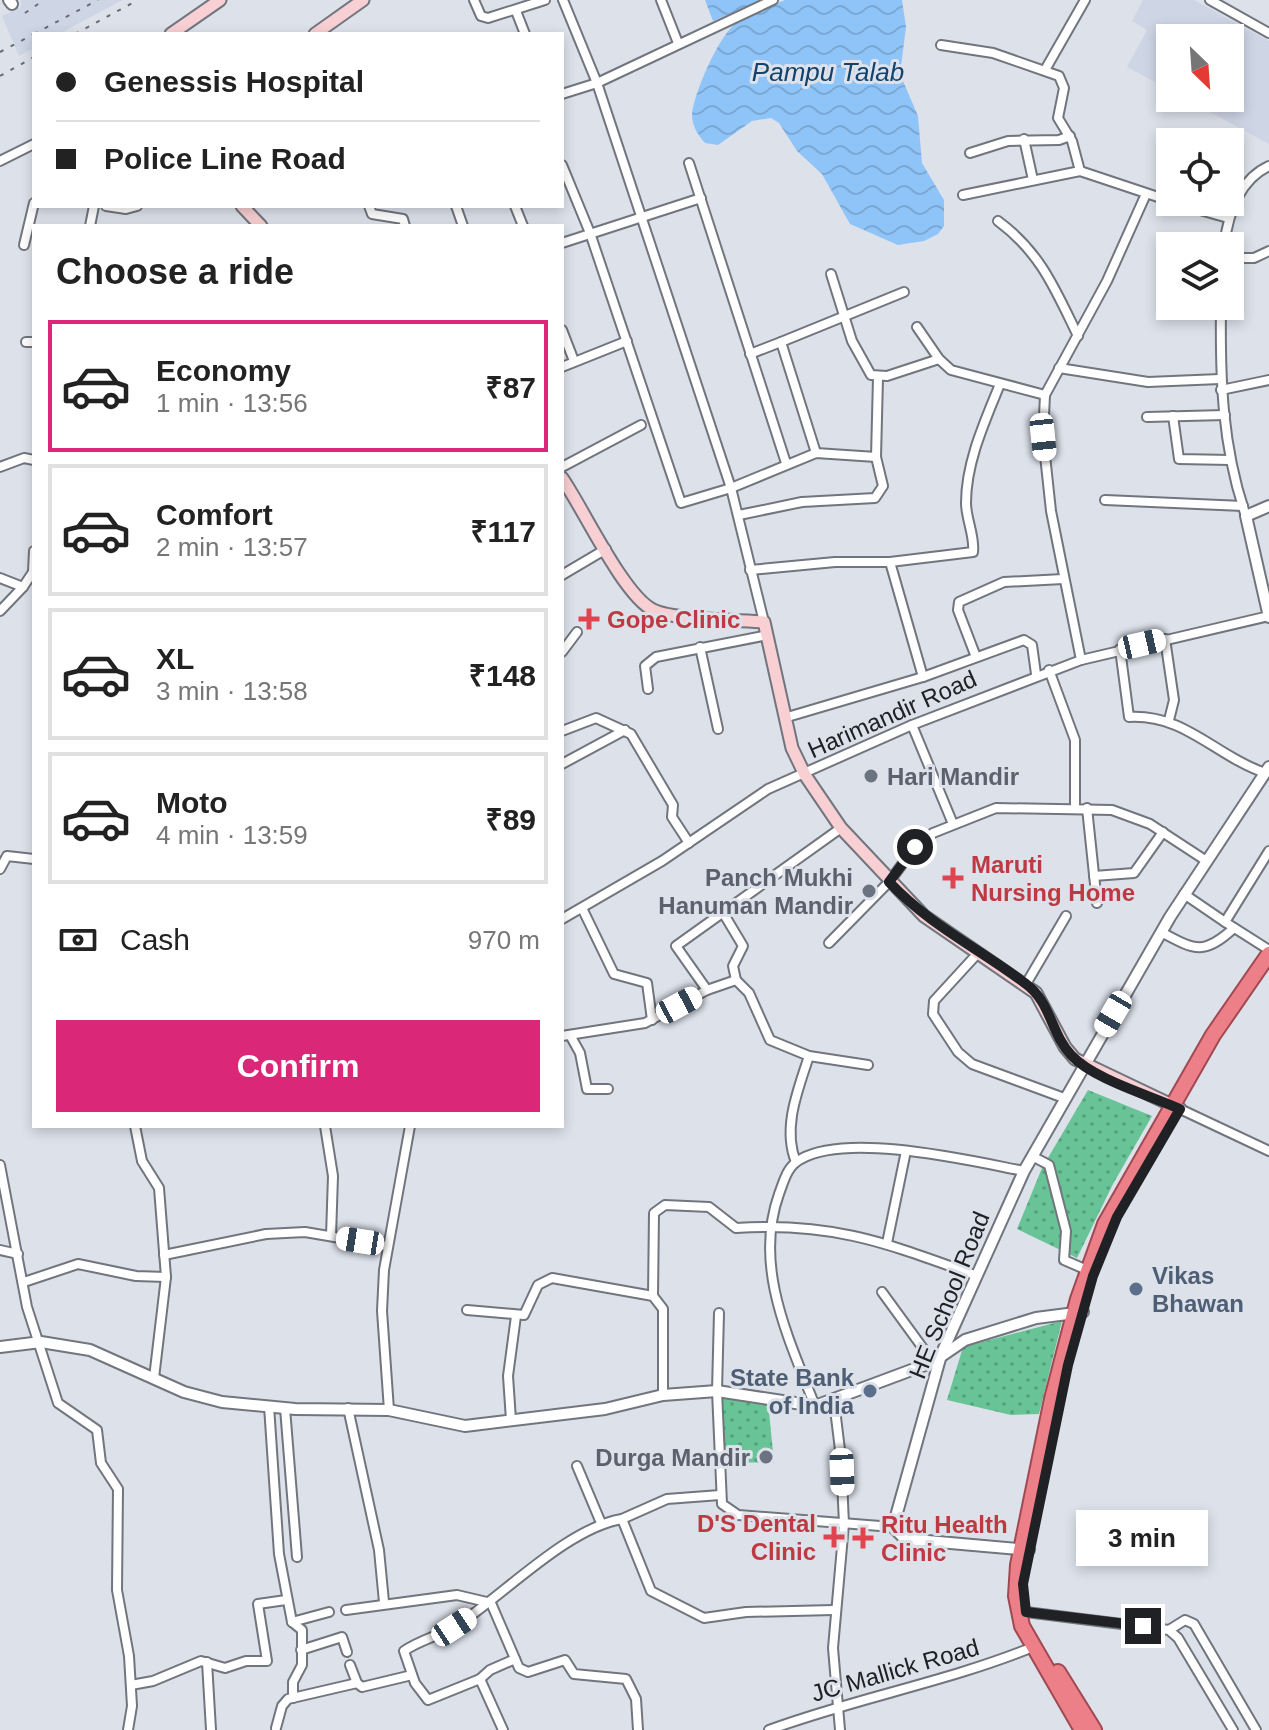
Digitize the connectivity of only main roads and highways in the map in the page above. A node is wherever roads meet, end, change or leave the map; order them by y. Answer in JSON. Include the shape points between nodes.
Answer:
{"nodes":[{"id":1,"x":220,"y":0,"type":"edge"},
{"id":2,"x":363,"y":0,"type":"edge"},
{"id":3,"x":174,"y":32,"type":"edge"},
{"id":4,"x":318,"y":32,"type":"edge"},
{"id":5,"x":244,"y":208,"type":"edge"},
{"id":6,"x":259,"y":224,"type":"edge"},
{"id":7,"x":564,"y":481,"type":"edge"},
{"id":8,"x":1269,"y":952,"type":"edge"},
{"id":9,"x":1269,"y":968,"type":"edge"},
{"id":10,"x":1176,"y":1107,"type":"junction"},
{"id":11,"x":1078,"y":1312,"type":"junction"},
{"id":12,"x":1025,"y":1549,"type":"junction"},
{"id":13,"x":1082,"y":1730,"type":"edge"},
{"id":14,"x":1094,"y":1730,"type":"edge"}],
"edges":[{"from":1,"to":3,"type":"main road"},
{"from":2,"to":4,"type":"main road"},
{"from":5,"to":6,"type":"main road"},
{"from":7,"to":10,"type":"main road","via":[[629,586],[652,610],[764,622],[784,718],[805,775],[841,828],[889,882],[924,916],[1026,984],[1046,1007],[1069,1053],[1083,1065]]},
{"from":8,"to":10,"type":"highway","via":[[1213,1035]]},
{"from":9,"to":10,"type":"highway"},
{"from":10,"to":11,"type":"highway","via":[[1117,1217]]},
{"from":10,"to":11,"type":"highway","via":[[1115,1205],[1087,1270]]},
{"from":11,"to":12,"type":"highway"},
{"from":12,"to":13,"type":"highway","via":[[1016,1581],[1018,1611]]},
{"from":12,"to":14,"type":"highway","via":[[1026,1612]]}]}
